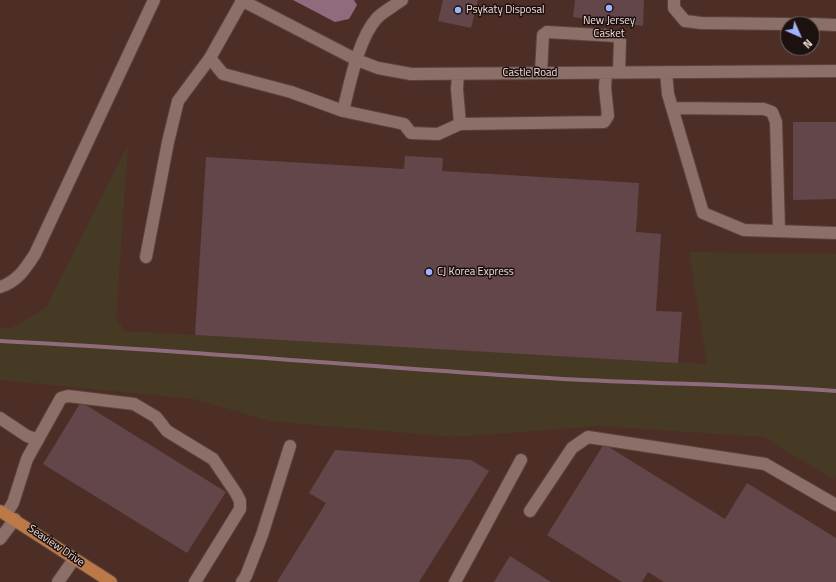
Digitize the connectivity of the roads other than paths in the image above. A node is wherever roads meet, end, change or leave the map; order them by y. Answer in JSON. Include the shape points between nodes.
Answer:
{"nodes":[{"id":1,"x":154,"y":0,"type":"edge"},
{"id":2,"x":241,"y":0,"type":"edge"},
{"id":3,"x":402,"y":0,"type":"edge"},
{"id":4,"x":674,"y":0,"type":"edge"},
{"id":5,"x":780,"y":24,"type":"edge"},
{"id":6,"x":820,"y":24,"type":"edge"},
{"id":7,"x":836,"y":25,"type":"edge"},
{"id":8,"x":210,"y":58,"type":"junction"},
{"id":9,"x":357,"y":60,"type":"junction"},
{"id":10,"x":836,"y":71,"type":"edge"},
{"id":11,"x":619,"y":72,"type":"junction"},
{"id":12,"x":666,"y":72,"type":"junction"},
{"id":13,"x":541,"y":73,"type":"junction"},
{"id":14,"x":606,"y":73,"type":"junction"},
{"id":15,"x":458,"y":74,"type":"junction"},
{"id":16,"x":672,"y":108,"type":"junction"},
{"id":17,"x":343,"y":111,"type":"junction"},
{"id":18,"x":460,"y":124,"type":"junction"},
{"id":19,"x":779,"y":231,"type":"junction"},
{"id":20,"x":836,"y":233,"type":"edge"},
{"id":21,"x":146,"y":257,"type":"dead end"},
{"id":22,"x":0,"y":287,"type":"edge"},
{"id":23,"x":0,"y":418,"type":"edge"},
{"id":24,"x":38,"y":440,"type":"junction"},
{"id":25,"x":290,"y":446,"type":"dead end"},
{"id":26,"x":521,"y":460,"type":"dead end"},
{"id":27,"x":836,"y":505,"type":"edge"},
{"id":28,"x":530,"y":511,"type":"dead end"},
{"id":29,"x":7,"y":514,"type":"edge"},
{"id":30,"x":0,"y":539,"type":"edge"},
{"id":31,"x":74,"y":559,"type":"junction"},
{"id":32,"x":58,"y":582,"type":"edge"},
{"id":33,"x":111,"y":582,"type":"edge"},
{"id":34,"x":194,"y":582,"type":"edge"},
{"id":35,"x":242,"y":582,"type":"edge"},
{"id":36,"x":455,"y":582,"type":"edge"}],
"edges":[{"from":1,"to":22,"type":"street","via":[[35,254],[16,279]]},
{"from":2,"to":8,"type":"street"},
{"from":2,"to":9,"type":"street","name":"Castle Road"},
{"from":3,"to":9,"type":"street","via":[[377,18],[367,33]]},
{"from":4,"to":5,"type":"street","via":[[674,8],[685,21]]},
{"from":6,"to":7,"type":"street"},
{"from":8,"to":17,"type":"street","via":[[223,74],[291,92]]},
{"from":8,"to":21,"type":"street","via":[[178,101]]},
{"from":9,"to":15,"type":"street","name":"Castle Road","via":[[378,68],[411,74]]},
{"from":9,"to":17,"type":"street"},
{"from":10,"to":12,"type":"street","name":"Castle Road"},
{"from":11,"to":12,"type":"street","name":"Castle Road"},
{"from":11,"to":13,"type":"street","via":[[620,41],[616,36],[548,32],[543,35]]},
{"from":11,"to":14,"type":"street","name":"Castle Road"},
{"from":12,"to":16,"type":"street"},
{"from":13,"to":14,"type":"street","name":"Castle Road"},
{"from":13,"to":15,"type":"street","name":"Castle Road"},
{"from":14,"to":18,"type":"street","via":[[608,116],[604,122]]},
{"from":15,"to":18,"type":"street"},
{"from":16,"to":19,"type":"street","via":[[703,213],[744,230]]},
{"from":16,"to":19,"type":"street","via":[[764,109],[772,112],[776,122]]},
{"from":17,"to":18,"type":"street","via":[[404,124],[411,133],[438,134]]},
{"from":19,"to":20,"type":"street"},
{"from":23,"to":24,"type":"street","via":[[27,436]]},
{"from":24,"to":29,"type":"street","via":[[27,459],[14,503]]},
{"from":24,"to":34,"type":"street","via":[[61,398],[68,396],[134,404],[156,417],[167,430],[213,459],[236,493],[240,501],[240,510]]},
{"from":25,"to":35,"type":"street","via":[[262,535]]},
{"from":26,"to":36,"type":"street"},
{"from":27,"to":28,"type":"street","via":[[765,464],[588,437],[572,448]]},
{"from":29,"to":30,"type":"street"},
{"from":29,"to":31,"type":"main road","name":"Seaview Drive"},
{"from":31,"to":32,"type":"street"},
{"from":31,"to":33,"type":"main road","name":"Seaview Drive"}]}
